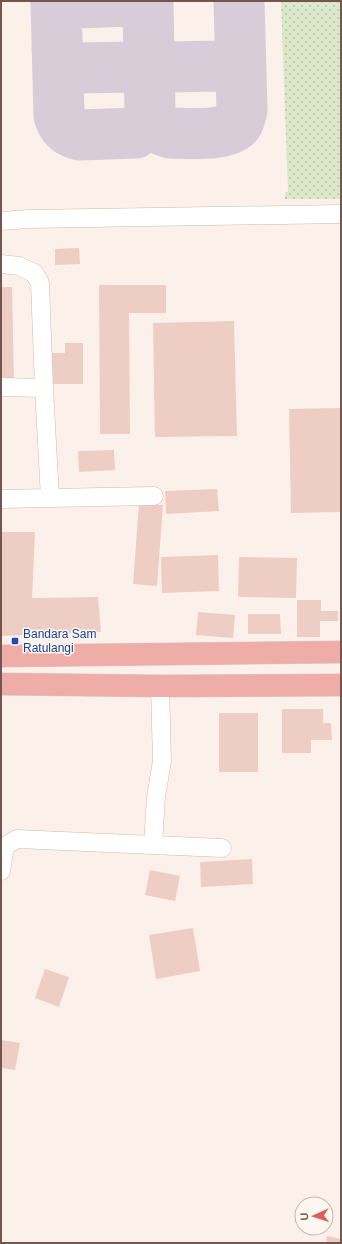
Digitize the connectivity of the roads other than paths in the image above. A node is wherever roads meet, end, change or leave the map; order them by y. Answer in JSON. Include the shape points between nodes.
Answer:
{"nodes":[{"id":1,"x":341,"y":214,"type":"edge"},
{"id":2,"x":1,"y":221,"type":"edge"},
{"id":3,"x":1,"y":264,"type":"edge"},
{"id":4,"x":1,"y":387,"type":"edge"},
{"id":5,"x":44,"y":388,"type":"junction"},
{"id":6,"x":154,"y":496,"type":"dead end"},
{"id":7,"x":50,"y":498,"type":"junction"},
{"id":8,"x":1,"y":499,"type":"edge"},
{"id":9,"x":341,"y":652,"type":"edge"},
{"id":10,"x":1,"y":656,"type":"edge"},
{"id":11,"x":1,"y":684,"type":"edge"},
{"id":12,"x":341,"y":685,"type":"edge"},
{"id":13,"x":160,"y":686,"type":"junction"},
{"id":14,"x":9,"y":839,"type":"edge"},
{"id":15,"x":153,"y":845,"type":"junction"},
{"id":16,"x":222,"y":848,"type":"dead end"},
{"id":17,"x":1,"y":871,"type":"edge"}],
"edges":[{"from":1,"to":2,"type":"street"},
{"from":3,"to":5,"type":"street","via":[[19,266],[34,273],[40,283]]},
{"from":4,"to":5,"type":"street"},
{"from":5,"to":7,"type":"street"},
{"from":6,"to":7,"type":"street"},
{"from":7,"to":8,"type":"street"},
{"from":9,"to":10,"type":"highway"},
{"from":11,"to":13,"type":"highway"},
{"from":12,"to":13,"type":"highway"},
{"from":13,"to":15,"type":"street","via":[[162,761],[156,797]]},
{"from":14,"to":15,"type":"street"},
{"from":14,"to":17,"type":"street","via":[[5,846]]},
{"from":15,"to":16,"type":"street"}]}
